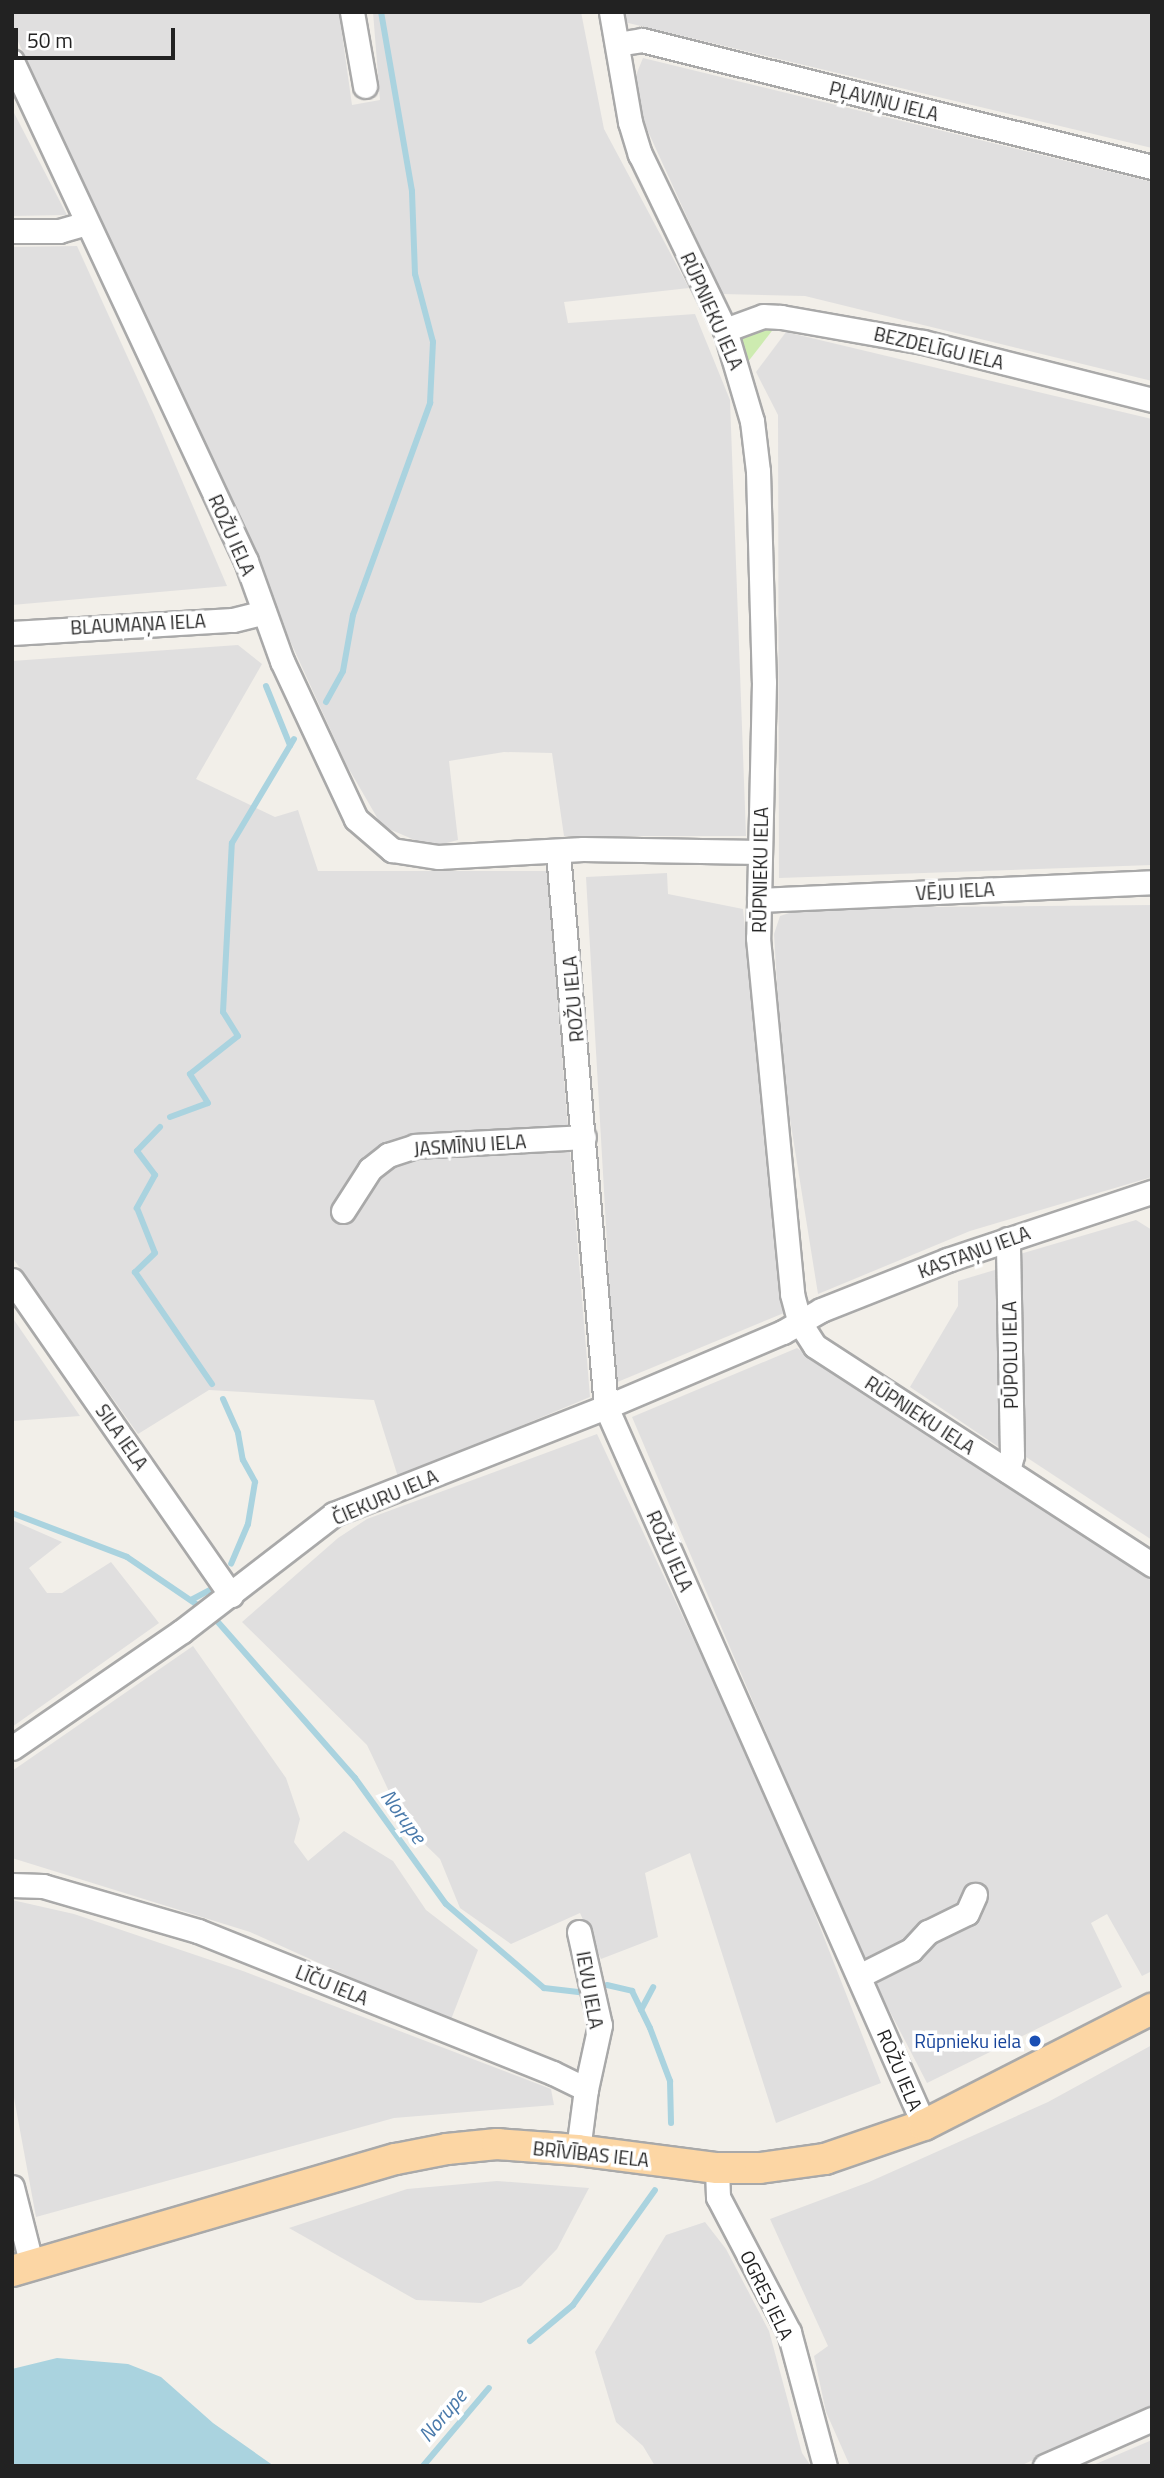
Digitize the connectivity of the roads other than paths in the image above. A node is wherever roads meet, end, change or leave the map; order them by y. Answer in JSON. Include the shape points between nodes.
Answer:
{"nodes":[{"id":1,"x":352,"y":12,"type":"edge"},
{"id":2,"x":611,"y":12,"type":"edge"},
{"id":3,"x":617,"y":44,"type":"junction"},
{"id":4,"x":12,"y":61,"type":"edge"},
{"id":5,"x":365,"y":86,"type":"dead end"},
{"id":6,"x":1152,"y":167,"type":"edge"},
{"id":7,"x":87,"y":223,"type":"junction"},
{"id":8,"x":12,"y":231,"type":"edge"},
{"id":9,"x":725,"y":330,"type":"junction"},
{"id":10,"x":1152,"y":400,"type":"edge"},
{"id":11,"x":264,"y":612,"type":"junction"},
{"id":12,"x":12,"y":633,"type":"edge"},
{"id":13,"x":760,"y":852,"type":"junction"},
{"id":14,"x":558,"y":853,"type":"junction"},
{"id":15,"x":1152,"y":881,"type":"edge"},
{"id":16,"x":759,"y":900,"type":"junction"},
{"id":17,"x":584,"y":1137,"type":"junction"},
{"id":18,"x":1152,"y":1192,"type":"edge"},
{"id":19,"x":343,"y":1211,"type":"dead end"},
{"id":20,"x":1008,"y":1239,"type":"junction"},
{"id":21,"x":12,"y":1280,"type":"edge"},
{"id":22,"x":800,"y":1323,"type":"junction"},
{"id":23,"x":606,"y":1407,"type":"junction"},
{"id":24,"x":1008,"y":1471,"type":"junction"},
{"id":25,"x":1152,"y":1564,"type":"edge"},
{"id":26,"x":231,"y":1595,"type":"junction"},
{"id":27,"x":12,"y":1748,"type":"edge"},
{"id":28,"x":12,"y":1885,"type":"edge"},
{"id":29,"x":975,"y":1895,"type":"dead end"},
{"id":30,"x":579,"y":1932,"type":"dead end"},
{"id":31,"x":859,"y":1976,"type":"junction"},
{"id":32,"x":1152,"y":2009,"type":"edge"},
{"id":33,"x":586,"y":2089,"type":"junction"},
{"id":34,"x":924,"y":2125,"type":"junction"},
{"id":35,"x":578,"y":2150,"type":"junction"},
{"id":36,"x":717,"y":2168,"type":"junction"},
{"id":37,"x":12,"y":2188,"type":"edge"},
{"id":38,"x":22,"y":2269,"type":"edge"},
{"id":39,"x":1152,"y":2419,"type":"edge"},
{"id":40,"x":825,"y":2466,"type":"edge"},
{"id":41,"x":1045,"y":2466,"type":"edge"}],
"edges":[{"from":1,"to":5,"type":"street"},
{"from":2,"to":3,"type":"street","name":"RŪPNIEKU IELA"},
{"from":3,"to":6,"type":"street","name":"PĻAVIŅU IELA","via":[[642,40]]},
{"from":3,"to":9,"type":"street","name":"RŪPNIEKU IELA","via":[[640,154]]},
{"from":4,"to":7,"type":"street","name":"ROŽU IELA"},
{"from":7,"to":8,"type":"street","via":[[60,230]]},
{"from":7,"to":11,"type":"street","name":"ROŽU IELA","via":[[246,561]]},
{"from":9,"to":10,"type":"street","name":"BEZDELĪGU IELA","via":[[763,316],[786,318],[923,342]]},
{"from":9,"to":13,"type":"street","name":"RŪPNIEKU IELA","via":[[745,390],[758,471],[764,682]]},
{"from":11,"to":12,"type":"street","name":"BLAUMAŅA IELA","via":[[233,620]]},
{"from":11,"to":14,"type":"street","name":"ROŽU IELA","via":[[345,801],[373,835],[392,850],[438,857]]},
{"from":13,"to":14,"type":"street"},
{"from":13,"to":16,"type":"street","name":"RŪPNIEKU IELA"},
{"from":14,"to":17,"type":"street","name":"ROŽU IELA"},
{"from":15,"to":16,"type":"street","name":"VĒJU IELA"},
{"from":16,"to":22,"type":"street","name":"RŪPNIEKU IELA","via":[[767,1045],[792,1294]]},
{"from":17,"to":19,"type":"street","name":"JASMĪNU IELA","via":[[415,1146],[388,1155],[370,1170]]},
{"from":17,"to":23,"type":"street","name":"ROŽU IELA"},
{"from":18,"to":20,"type":"street","name":"KASTAŅU IELA"},
{"from":20,"to":22,"type":"street","name":"KASTAŅU IELA","via":[[821,1310]]},
{"from":20,"to":24,"type":"street","name":"PŪPOLU IELA","via":[[1012,1455]]},
{"from":21,"to":26,"type":"street","name":"SILA IELA"},
{"from":22,"to":23,"type":"street","name":"ČIEKURU IELA"},
{"from":22,"to":24,"type":"street","name":"RŪPNIEKU IELA","via":[[815,1346]]},
{"from":23,"to":26,"type":"street","name":"ČIEKURU IELA","via":[[334,1514]]},
{"from":23,"to":31,"type":"street","name":"ROŽU IELA"},
{"from":24,"to":25,"type":"street","name":"RŪPNIEKU IELA"},
{"from":26,"to":27,"type":"street","name":"ČIEKURU IELA"},
{"from":28,"to":33,"type":"street","name":"LĪČU IELA","via":[[43,1886],[198,1931]]},
{"from":29,"to":31,"type":"street","via":[[967,1913],[928,1932],[911,1951]]},
{"from":30,"to":33,"type":"street","name":"IEVU IELA","via":[[600,2025]]},
{"from":31,"to":34,"type":"street","name":"ROŽU IELA"},
{"from":32,"to":34,"type":"main road","name":"BRĪVĪBAS IELA"},
{"from":33,"to":35,"type":"street"},
{"from":34,"to":36,"type":"main road","name":"BRĪVĪBAS IELA","via":[[873,2146],[796,2165]]},
{"from":35,"to":36,"type":"main road","name":"BRĪVĪBAS IELA"},
{"from":35,"to":38,"type":"main road","name":"BRĪVĪBAS IELA","via":[[497,2144],[396,2159]]},
{"from":36,"to":40,"type":"street","name":"OGRES IELA","via":[[718,2197],[789,2332]]},
{"from":37,"to":38,"type":"street"},
{"from":39,"to":41,"type":"street"}]}
